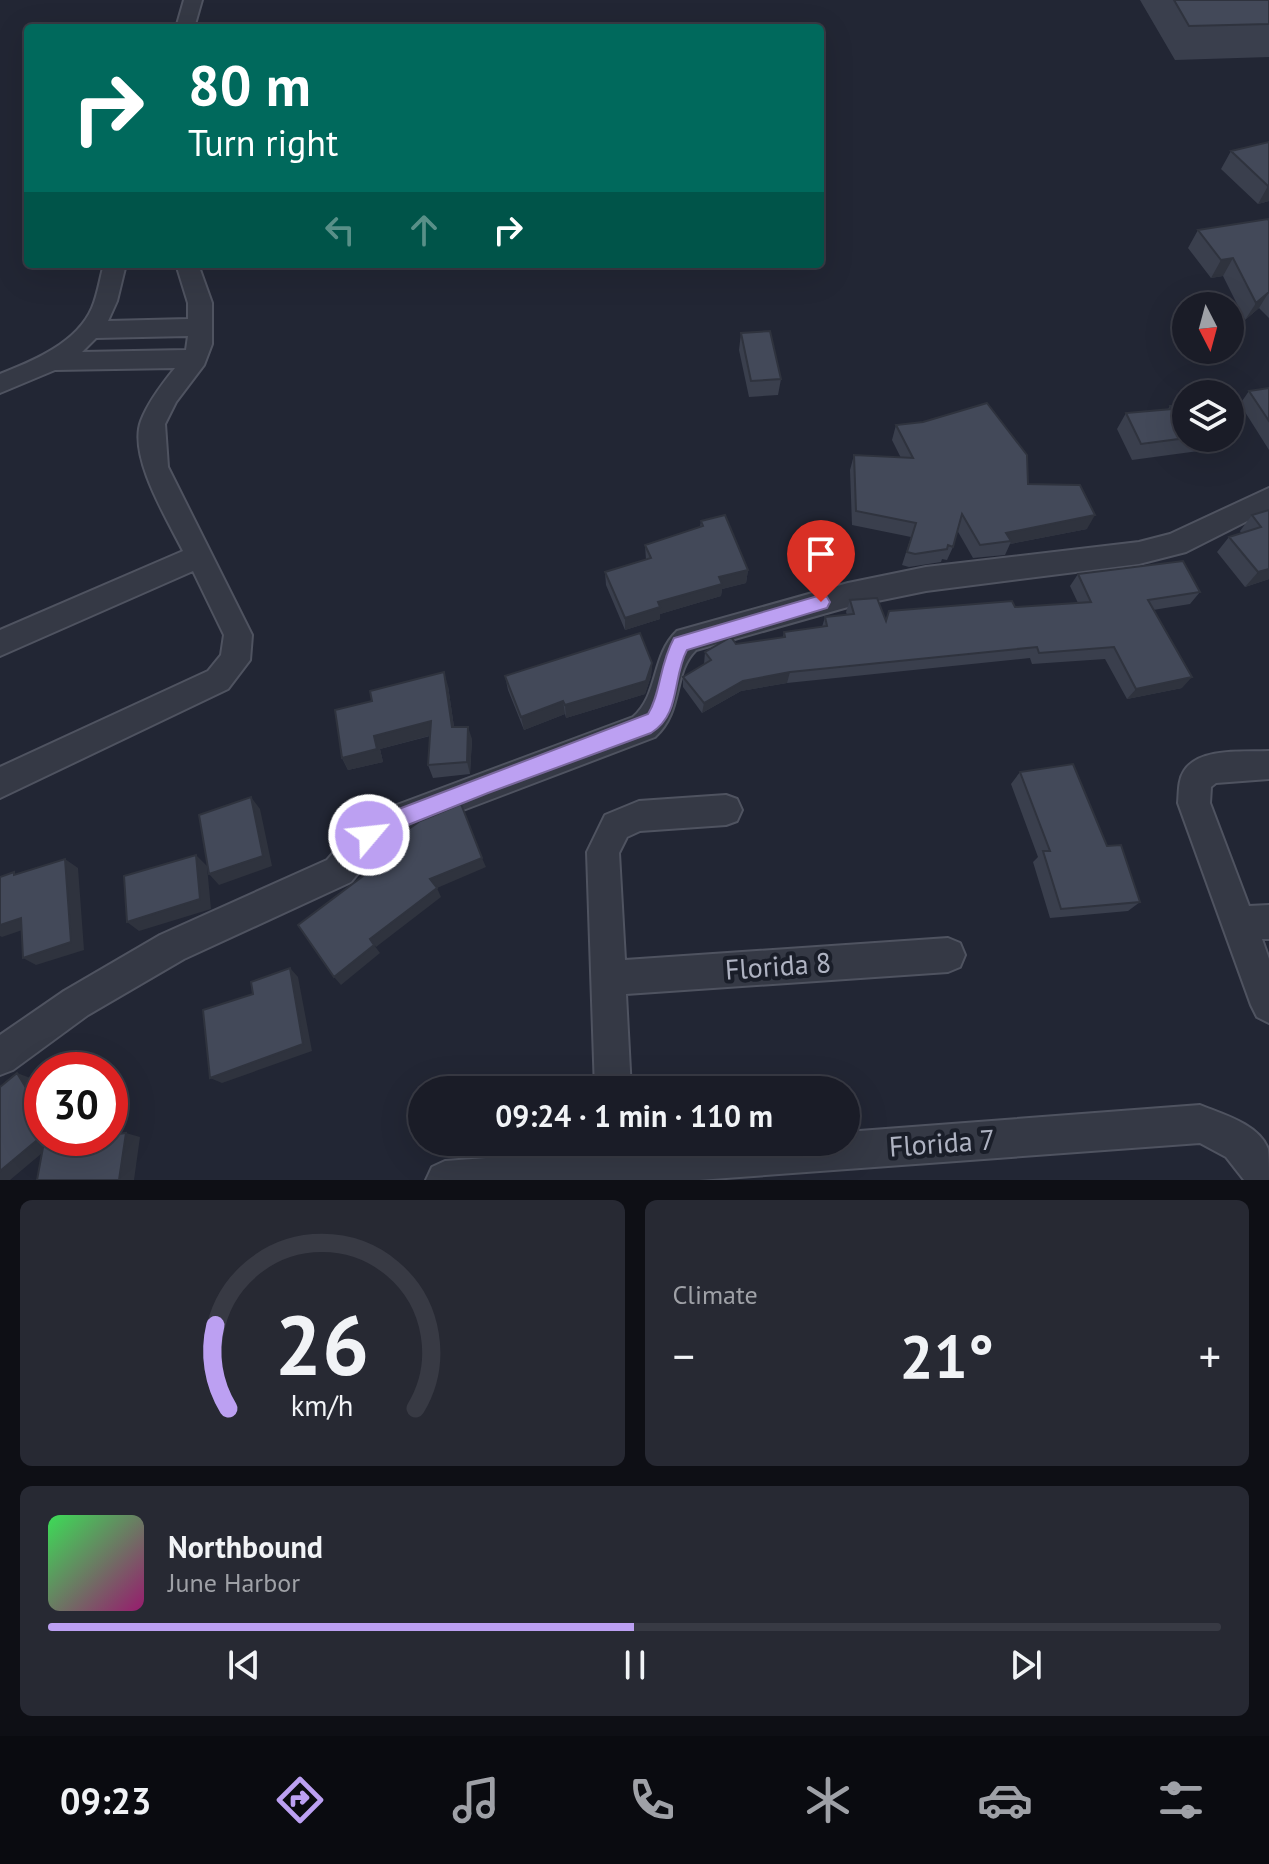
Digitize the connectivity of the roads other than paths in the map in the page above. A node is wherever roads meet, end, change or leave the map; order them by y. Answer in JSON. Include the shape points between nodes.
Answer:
{"nodes":[{"id":1,"x":193,"y":0,"type":"edge"},
{"id":2,"x":186,"y":24,"type":"edge"},
{"id":3,"x":114,"y":268,"type":"edge"},
{"id":4,"x":188,"y":268,"type":"edge"},
{"id":5,"x":200,"y":327,"type":"junction"},
{"id":6,"x":89,"y":330,"type":"junction"},
{"id":7,"x":195,"y":359,"type":"junction"},
{"id":8,"x":50,"y":361,"type":"junction"},
{"id":9,"x":0,"y":384,"type":"edge"},
{"id":10,"x":1269,"y":498,"type":"edge"},
{"id":11,"x":199,"y":556,"type":"junction"},
{"id":12,"x":0,"y":643,"type":"edge"},
{"id":13,"x":1269,"y":765,"type":"edge"},
{"id":14,"x":0,"y":783,"type":"edge"},
{"id":15,"x":726,"y":810,"type":"dead end"},
{"id":16,"x":1254,"y":923,"type":"edge"},
{"id":17,"x":948,"y":955,"type":"dead end"},
{"id":18,"x":608,"y":978,"type":"junction"},
{"id":19,"x":1269,"y":1005,"type":"edge"},
{"id":20,"x":0,"y":1057,"type":"edge"},
{"id":21,"x":612,"y":1076,"type":"edge"},
{"id":22,"x":860,"y":1142,"type":"edge"},
{"id":23,"x":609,"y":1156,"type":"edge"},
{"id":24,"x":445,"y":1180,"type":"edge"},
{"id":25,"x":1263,"y":1180,"type":"edge"}],
"edges":[{"from":1,"to":2,"type":"street"},
{"from":3,"to":6,"type":"street","via":[[101,312]]},
{"from":4,"to":5,"type":"street","via":[[200,303]]},
{"from":5,"to":6,"type":"street"},
{"from":5,"to":7,"type":"street"},
{"from":6,"to":8,"type":"street","via":[[78,345]]},
{"from":7,"to":8,"type":"street"},
{"from":7,"to":11,"type":"street","via":[[152,424],[155,467]]},
{"from":8,"to":9,"type":"street"},
{"from":10,"to":20,"type":"street","via":[[1176,544],[926,579],[687,640],[672,660],[662,709],[644,727],[381,826],[339,871],[172,947],[76,1003]]},
{"from":11,"to":12,"type":"street"},
{"from":11,"to":14,"type":"street","via":[[238,635],[235,660],[218,680]]},
{"from":13,"to":16,"type":"street","via":[[1211,769],[1196,779],[1194,803]]},
{"from":15,"to":18,"type":"street","via":[[639,816],[616,826],[603,852]]},
{"from":16,"to":19,"type":"street"},
{"from":17,"to":18,"type":"street","name":"Florida 8"},
{"from":18,"to":21,"type":"street"},
{"from":22,"to":25,"type":"street","name":"Florida 7","via":[[1200,1124],[1232,1135],[1257,1164]]},
{"from":23,"to":24,"type":"street","name":"Florida 7"}]}
